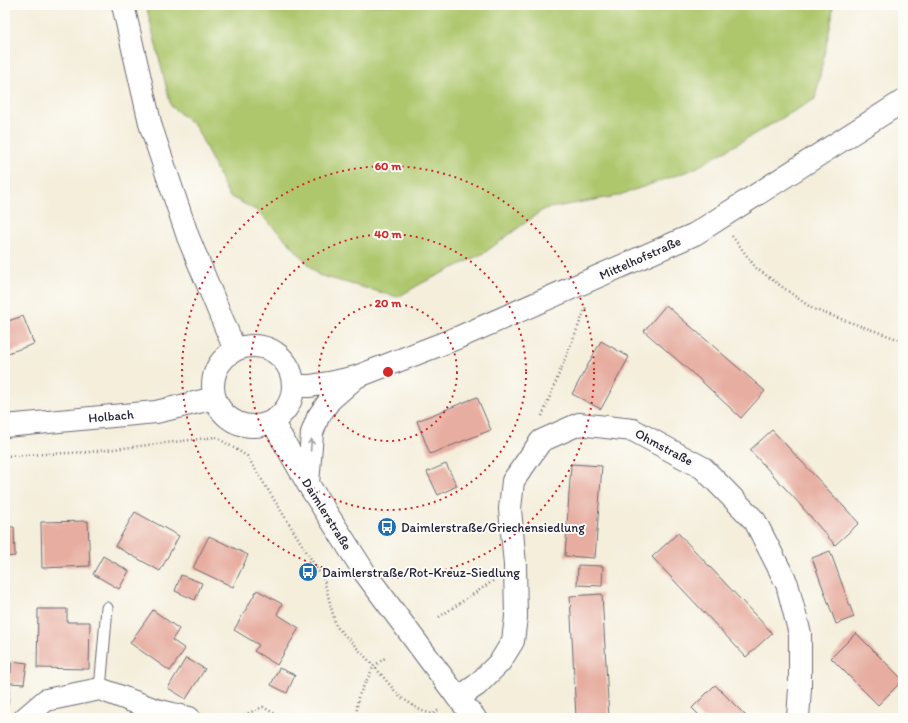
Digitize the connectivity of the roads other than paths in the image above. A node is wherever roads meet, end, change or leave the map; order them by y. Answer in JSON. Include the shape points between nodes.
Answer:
{"nodes":[{"id":1,"x":123,"y":5,"type":"edge"},
{"id":2,"x":903,"y":100,"type":"edge"},
{"id":3,"x":235,"y":350,"type":"junction"},
{"id":4,"x":356,"y":377,"type":"junction"},
{"id":5,"x":293,"y":386,"type":"junction"},
{"id":6,"x":215,"y":398,"type":"junction"},
{"id":7,"x":272,"y":421,"type":"junction"},
{"id":8,"x":5,"y":426,"type":"edge"},
{"id":9,"x":308,"y":484,"type":"junction"},
{"id":10,"x":107,"y":608,"type":"dead end"},
{"id":11,"x":100,"y":689,"type":"junction"},
{"id":12,"x":458,"y":698,"type":"junction"},
{"id":13,"x":25,"y":718,"type":"edge"},
{"id":14,"x":189,"y":718,"type":"edge"},
{"id":15,"x":475,"y":718,"type":"edge"},
{"id":16,"x":798,"y":718,"type":"edge"}],
"edges":[{"from":1,"to":3,"type":"street","via":[[151,127],[188,237]]},
{"from":2,"to":4,"type":"street","name":"Mittelhofstraße","via":[[695,234],[457,338]]},
{"from":3,"to":5,"type":"street","via":[[248,346],[262,346],[274,352],[285,361],[291,373]]},
{"from":3,"to":6,"type":"street","via":[[224,357],[217,368],[213,380]]},
{"from":4,"to":5,"type":"street","name":"Mittelhofstraße","via":[[310,386]]},
{"from":9,"to":4,"type":"street","name":"Mittelhofstraße","one_way":true,"via":[[312,433],[318,417],[330,400]]},
{"from":5,"to":7,"type":"street","via":[[291,399],[285,410]]},
{"from":6,"to":7,"type":"street","via":[[226,416],[238,423],[250,426]]},
{"from":6,"to":8,"type":"street","name":"Holbach","via":[[156,412]]},
{"from":7,"to":9,"type":"street","name":"Daimlerstraße"},
{"from":9,"to":12,"type":"street","name":"Daimlerstraße","via":[[365,573]]},
{"from":10,"to":11,"type":"lane"},
{"from":11,"to":13,"type":"street","via":[[46,700]]},
{"from":11,"to":14,"type":"street","via":[[156,710]]},
{"from":12,"to":15,"type":"street","name":"Daimlerstraße"},
{"from":12,"to":16,"type":"street","name":"Ohmstraße","via":[[477,685],[500,662],[512,641],[516,617],[510,509],[513,481],[541,441],[579,424],[633,430],[704,468],[755,521],[787,584],[800,634]]}]}
